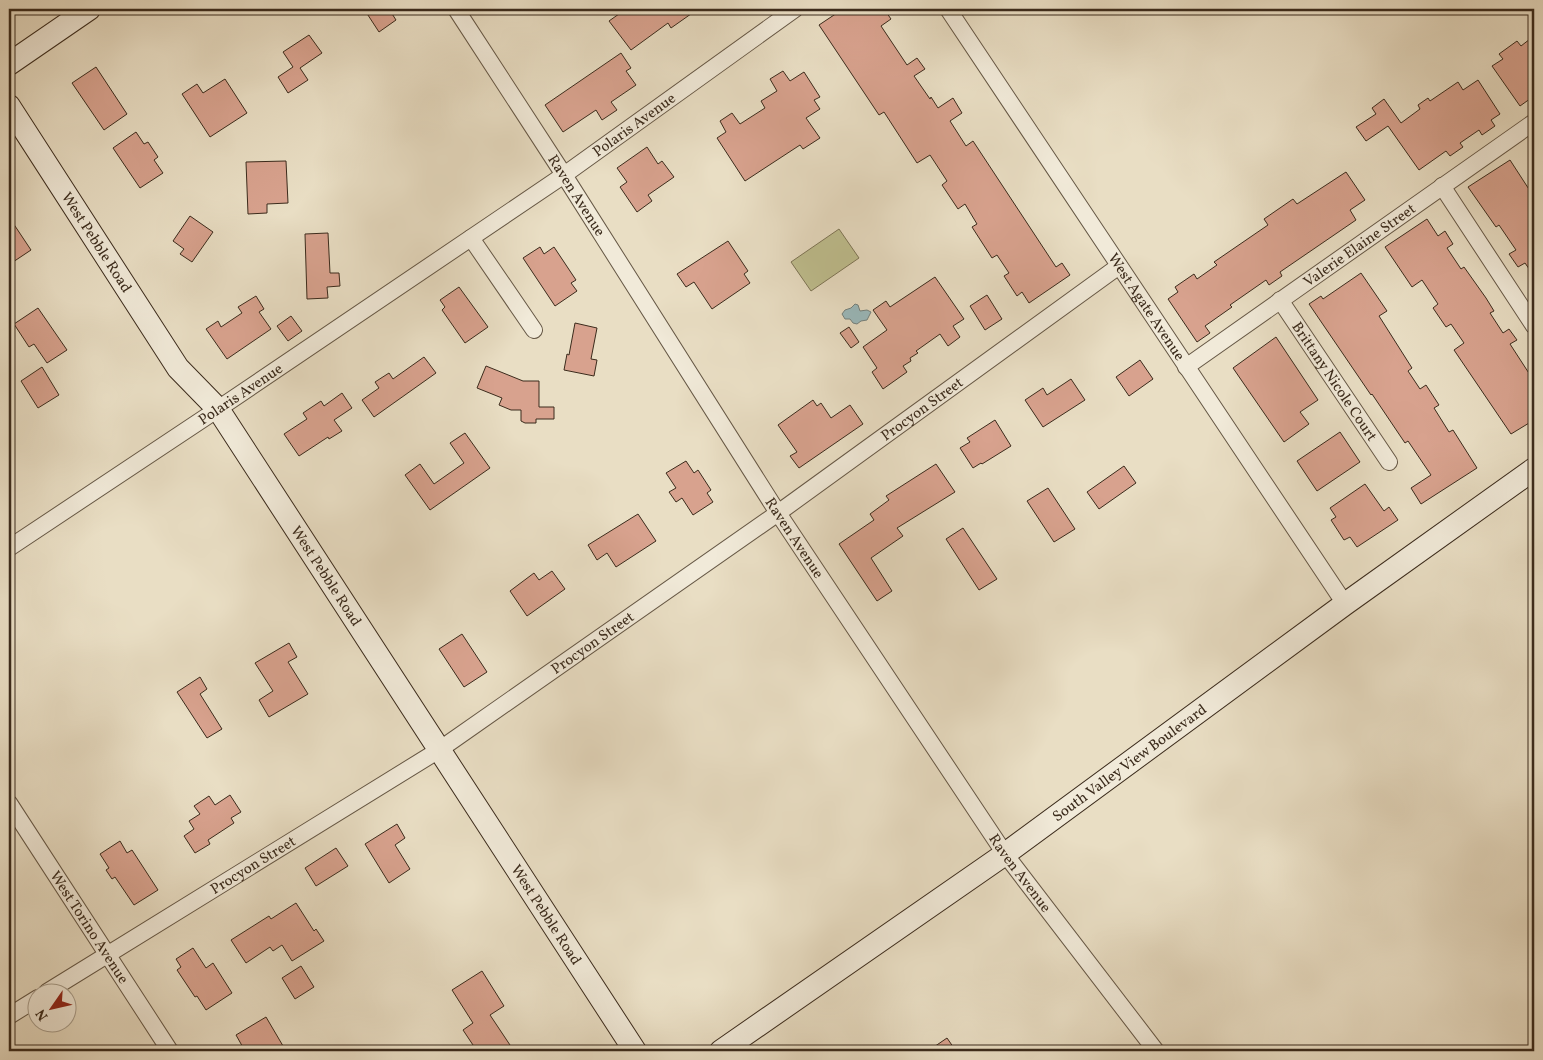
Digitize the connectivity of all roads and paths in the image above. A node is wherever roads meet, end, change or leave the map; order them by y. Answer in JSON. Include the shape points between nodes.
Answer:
{"nodes":[{"id":1,"x":89,"y":9,"type":"edge"},
{"id":2,"x":456,"y":9,"type":"edge"},
{"id":3,"x":795,"y":9,"type":"edge"},
{"id":4,"x":948,"y":9,"type":"edge"},
{"id":5,"x":9,"y":64,"type":"edge"},
{"id":6,"x":9,"y":106,"type":"edge"},
{"id":7,"x":1534,"y":122,"type":"edge"},
{"id":8,"x":564,"y":175,"type":"junction"},
{"id":9,"x":1442,"y":186,"type":"junction"},
{"id":10,"x":471,"y":238,"type":"junction"},
{"id":11,"x":1119,"y":266,"type":"junction"},
{"id":12,"x":1280,"y":300,"type":"junction"},
{"id":13,"x":1534,"y":326,"type":"edge"},
{"id":14,"x":534,"y":330,"type":"dead end"},
{"id":15,"x":1186,"y":367,"type":"junction"},
{"id":16,"x":218,"y":409,"type":"junction"},
{"id":17,"x":1389,"y":462,"type":"dead end"},
{"id":18,"x":1534,"y":469,"type":"edge"},
{"id":19,"x":778,"y":513,"type":"junction"},
{"id":20,"x":9,"y":548,"type":"edge"},
{"id":21,"x":1345,"y":604,"type":"junction"},
{"id":22,"x":439,"y":750,"type":"junction"},
{"id":23,"x":9,"y":803,"type":"edge"},
{"id":24,"x":1005,"y":854,"type":"junction"},
{"id":25,"x":107,"y":955,"type":"junction"},
{"id":26,"x":63,"y":982,"type":"edge"},
{"id":27,"x":28,"y":1004,"type":"edge"},
{"id":28,"x":9,"y":1016,"type":"edge"},
{"id":29,"x":170,"y":1051,"type":"edge"},
{"id":30,"x":635,"y":1051,"type":"edge"},
{"id":31,"x":721,"y":1051,"type":"edge"},
{"id":32,"x":1156,"y":1051,"type":"edge"}],
"edges":[{"from":1,"to":5,"type":"street"},
{"from":2,"to":8,"type":"street","name":"Raven Avenue"},
{"from":3,"to":8,"type":"street","name":"Polaris Avenue"},
{"from":4,"to":11,"type":"street","name":"West Agate Avenue"},
{"from":6,"to":16,"type":"street","name":"West Pebble Road","via":[[178,368]]},
{"from":7,"to":9,"type":"street","name":"Valerie Elaine Street"},
{"from":8,"to":10,"type":"street","name":"Polaris Avenue"},
{"from":8,"to":19,"type":"street","name":"Raven Avenue"},
{"from":9,"to":12,"type":"street","name":"Valerie Elaine Street"},
{"from":9,"to":13,"type":"street"},
{"from":10,"to":14,"type":"street"},
{"from":10,"to":16,"type":"street","name":"Polaris Avenue"},
{"from":11,"to":15,"type":"street","name":"West Agate Avenue"},
{"from":11,"to":19,"type":"street","name":"Procyon Street"},
{"from":12,"to":15,"type":"street","name":"Valerie Elaine Street"},
{"from":12,"to":17,"type":"street","name":"Brittany Nicole Court"},
{"from":15,"to":21,"type":"street","name":"West Agate Avenue"},
{"from":16,"to":20,"type":"street","name":"Polaris Avenue"},
{"from":16,"to":22,"type":"street","name":"West Pebble Road"},
{"from":18,"to":21,"type":"street","name":"South Valley View Boulevard"},
{"from":19,"to":22,"type":"street","name":"Procyon Street"},
{"from":19,"to":24,"type":"street","name":"Raven Avenue"},
{"from":21,"to":24,"type":"street","name":"South Valley View Boulevard"},
{"from":22,"to":25,"type":"street","name":"Procyon Street"},
{"from":22,"to":30,"type":"street","name":"West Pebble Road"},
{"from":23,"to":25,"type":"street","name":"West Torino Avenue"},
{"from":24,"to":31,"type":"street","name":"South Valley View Boulevard"},
{"from":24,"to":32,"type":"street","name":"Raven Avenue"},
{"from":25,"to":26,"type":"street","name":"Procyon Street"},
{"from":25,"to":29,"type":"street","name":"West Torino Avenue"},
{"from":27,"to":28,"type":"street"}]}
